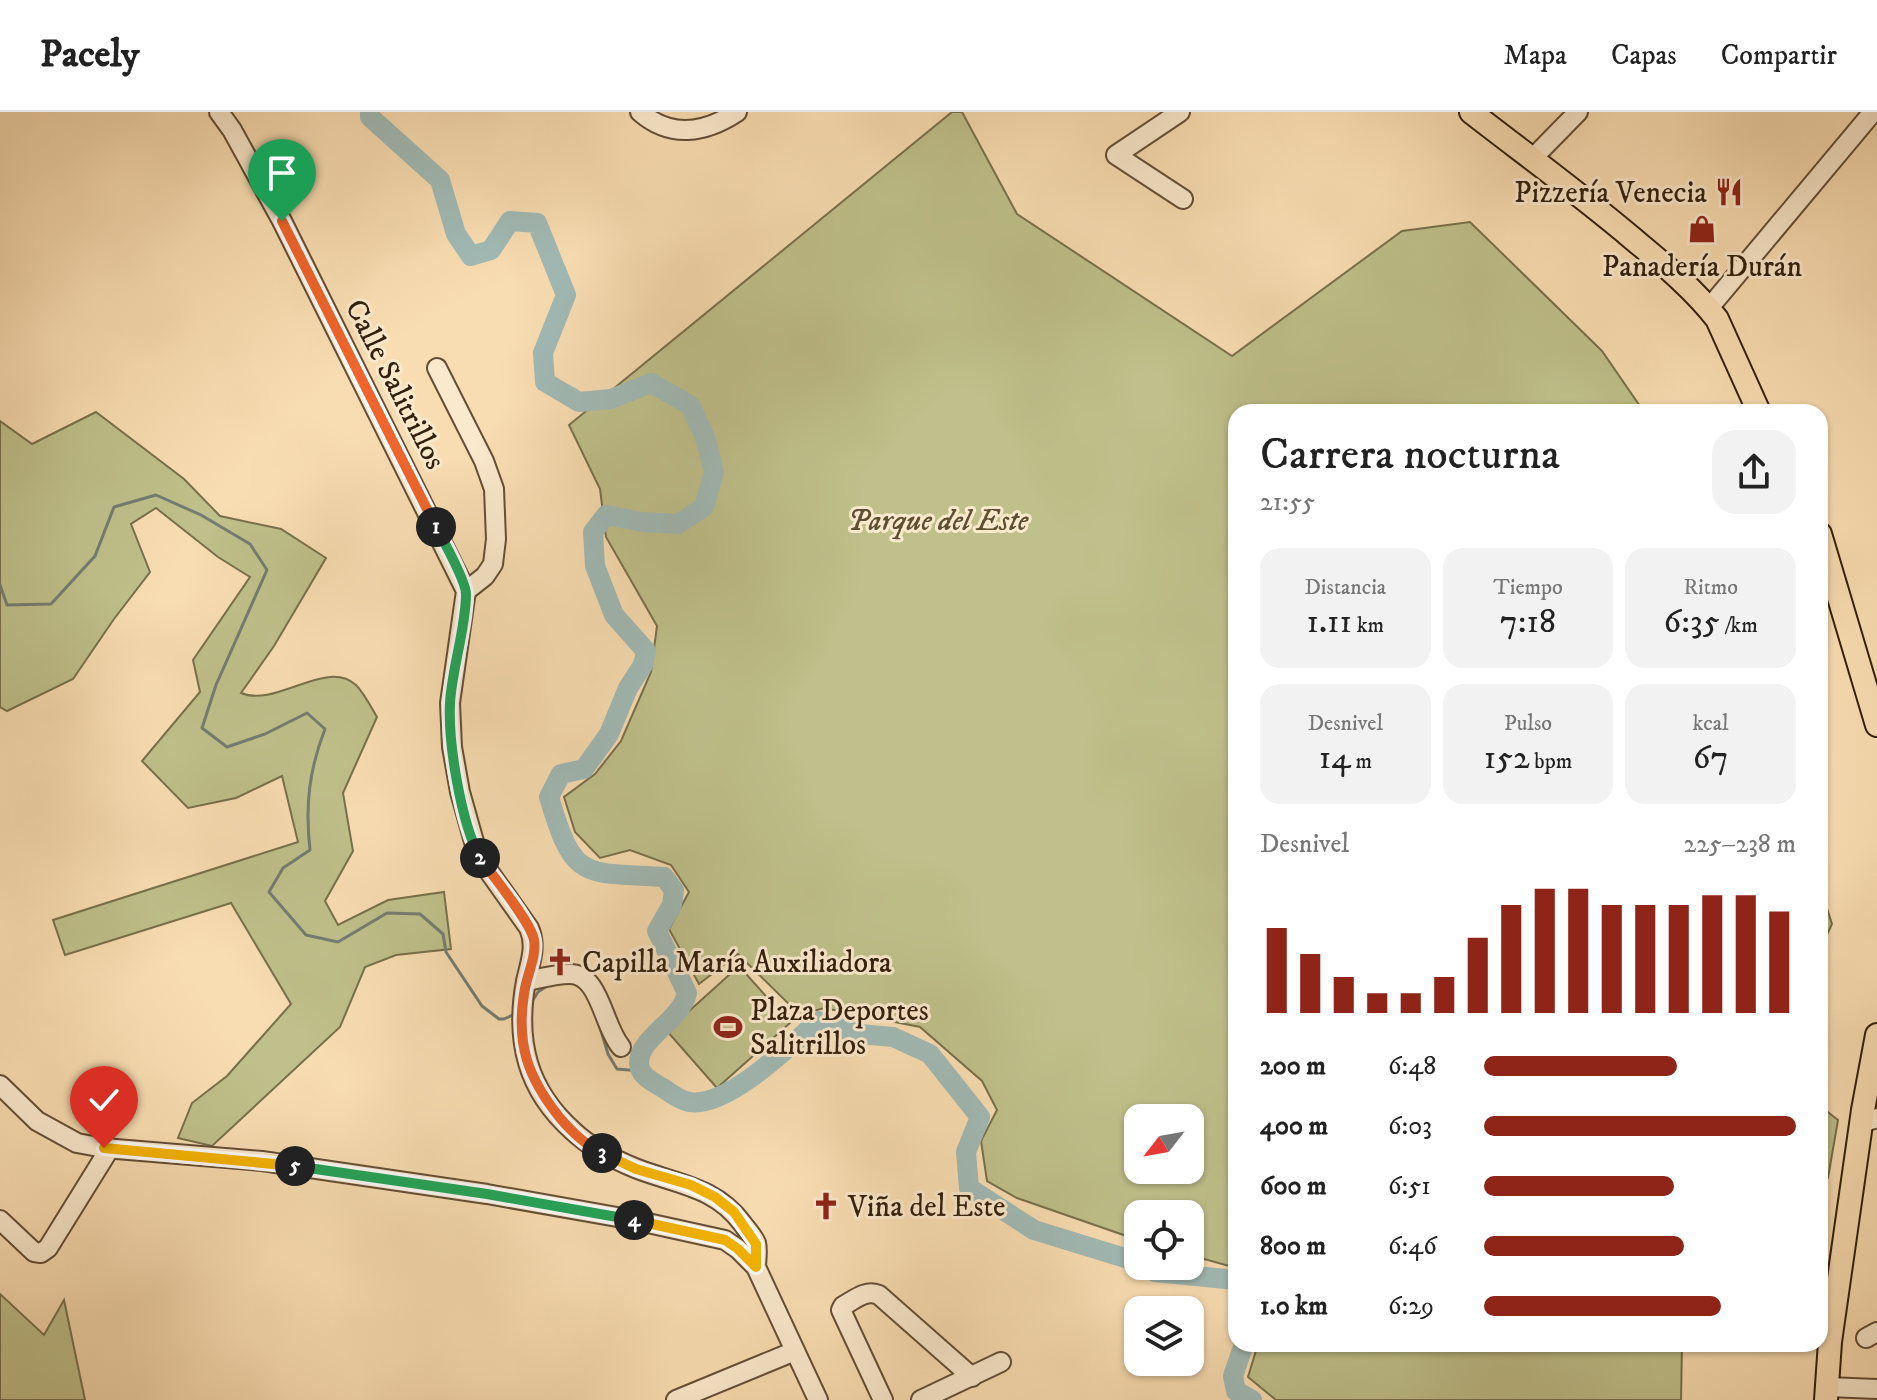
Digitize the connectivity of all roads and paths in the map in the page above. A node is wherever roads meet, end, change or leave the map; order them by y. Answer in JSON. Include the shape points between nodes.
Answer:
{"nodes":[{"id":1,"x":219,"y":112,"type":"edge"},
{"id":2,"x":640,"y":112,"type":"edge"},
{"id":3,"x":737,"y":112,"type":"edge"},
{"id":4,"x":1180,"y":112,"type":"edge"},
{"id":5,"x":1471,"y":112,"type":"edge"},
{"id":6,"x":1578,"y":112,"type":"edge"},
{"id":7,"x":1873,"y":112,"type":"edge"},
{"id":8,"x":1532,"y":159,"type":"junction"},
{"id":9,"x":1183,"y":199,"type":"dead end"},
{"id":10,"x":1709,"y":308,"type":"junction"},
{"id":11,"x":437,"y":368,"type":"dead end"},
{"id":12,"x":1755,"y":404,"type":"edge"},
{"id":13,"x":1828,"y":561,"type":"edge"},
{"id":14,"x":466,"y":591,"type":"junction"},
{"id":15,"x":1877,"y":725,"type":"edge"},
{"id":16,"x":525,"y":988,"type":"junction"},
{"id":17,"x":1877,"y":1035,"type":"edge"},
{"id":18,"x":621,"y":1047,"type":"dead end"},
{"id":19,"x":4,"y":1098,"type":"edge"},
{"id":20,"x":1870,"y":1114,"type":"edge"},
{"id":21,"x":110,"y":1148,"type":"junction"},
{"id":22,"x":0,"y":1220,"type":"edge"},
{"id":23,"x":756,"y":1267,"type":"junction"},
{"id":24,"x":795,"y":1351,"type":"junction"},
{"id":25,"x":1001,"y":1362,"type":"dead end"},
{"id":26,"x":972,"y":1377,"type":"junction"},
{"id":27,"x":1877,"y":1389,"type":"edge"},
{"id":28,"x":1827,"y":1393,"type":"edge"},
{"id":29,"x":687,"y":1398,"type":"edge"},
{"id":30,"x":818,"y":1400,"type":"edge"},
{"id":31,"x":883,"y":1400,"type":"edge"},
{"id":32,"x":921,"y":1400,"type":"edge"}],
"edges":[{"from":1,"to":14,"type":"street","name":"Calle Salitrillos","via":[[282,221]]},
{"from":2,"to":3,"type":"street","via":[[654,124],[674,130],[719,124]]},
{"from":4,"to":9,"type":"street","via":[[1116,155]]},
{"from":5,"to":8,"type":"main road"},
{"from":6,"to":8,"type":"street"},
{"from":7,"to":10,"type":"street"},
{"from":8,"to":10,"type":"main road"},
{"from":10,"to":12,"type":"main road"},
{"from":11,"to":14,"type":"street","via":[[494,489],[493,564]]},
{"from":13,"to":15,"type":"main road"},
{"from":14,"to":16,"type":"street","via":[[450,703],[452,747],[478,856],[535,941]]},
{"from":16,"to":18,"type":"street","via":[[572,974],[584,977]]},
{"from":16,"to":23,"type":"street","via":[[523,1048],[532,1077],[569,1128],[590,1147],[636,1169],[715,1197],[734,1212],[756,1244]]},
{"from":17,"to":20,"type":"main road"},
{"from":19,"to":21,"type":"street","via":[[77,1143]]},
{"from":20,"to":28,"type":"main road","via":[[1830,1342]]},
{"from":21,"to":22,"type":"street","via":[[41,1253]]},
{"from":21,"to":23,"type":"street","via":[[262,1161],[634,1220],[725,1240]]},
{"from":23,"to":24,"type":"street"},
{"from":24,"to":29,"type":"street"},
{"from":24,"to":30,"type":"street"},
{"from":25,"to":26,"type":"street"},
{"from":26,"to":31,"type":"street","via":[[879,1295],[867,1293],[841,1310]]},
{"from":26,"to":32,"type":"street"},
{"from":27,"to":28,"type":"street"}]}
